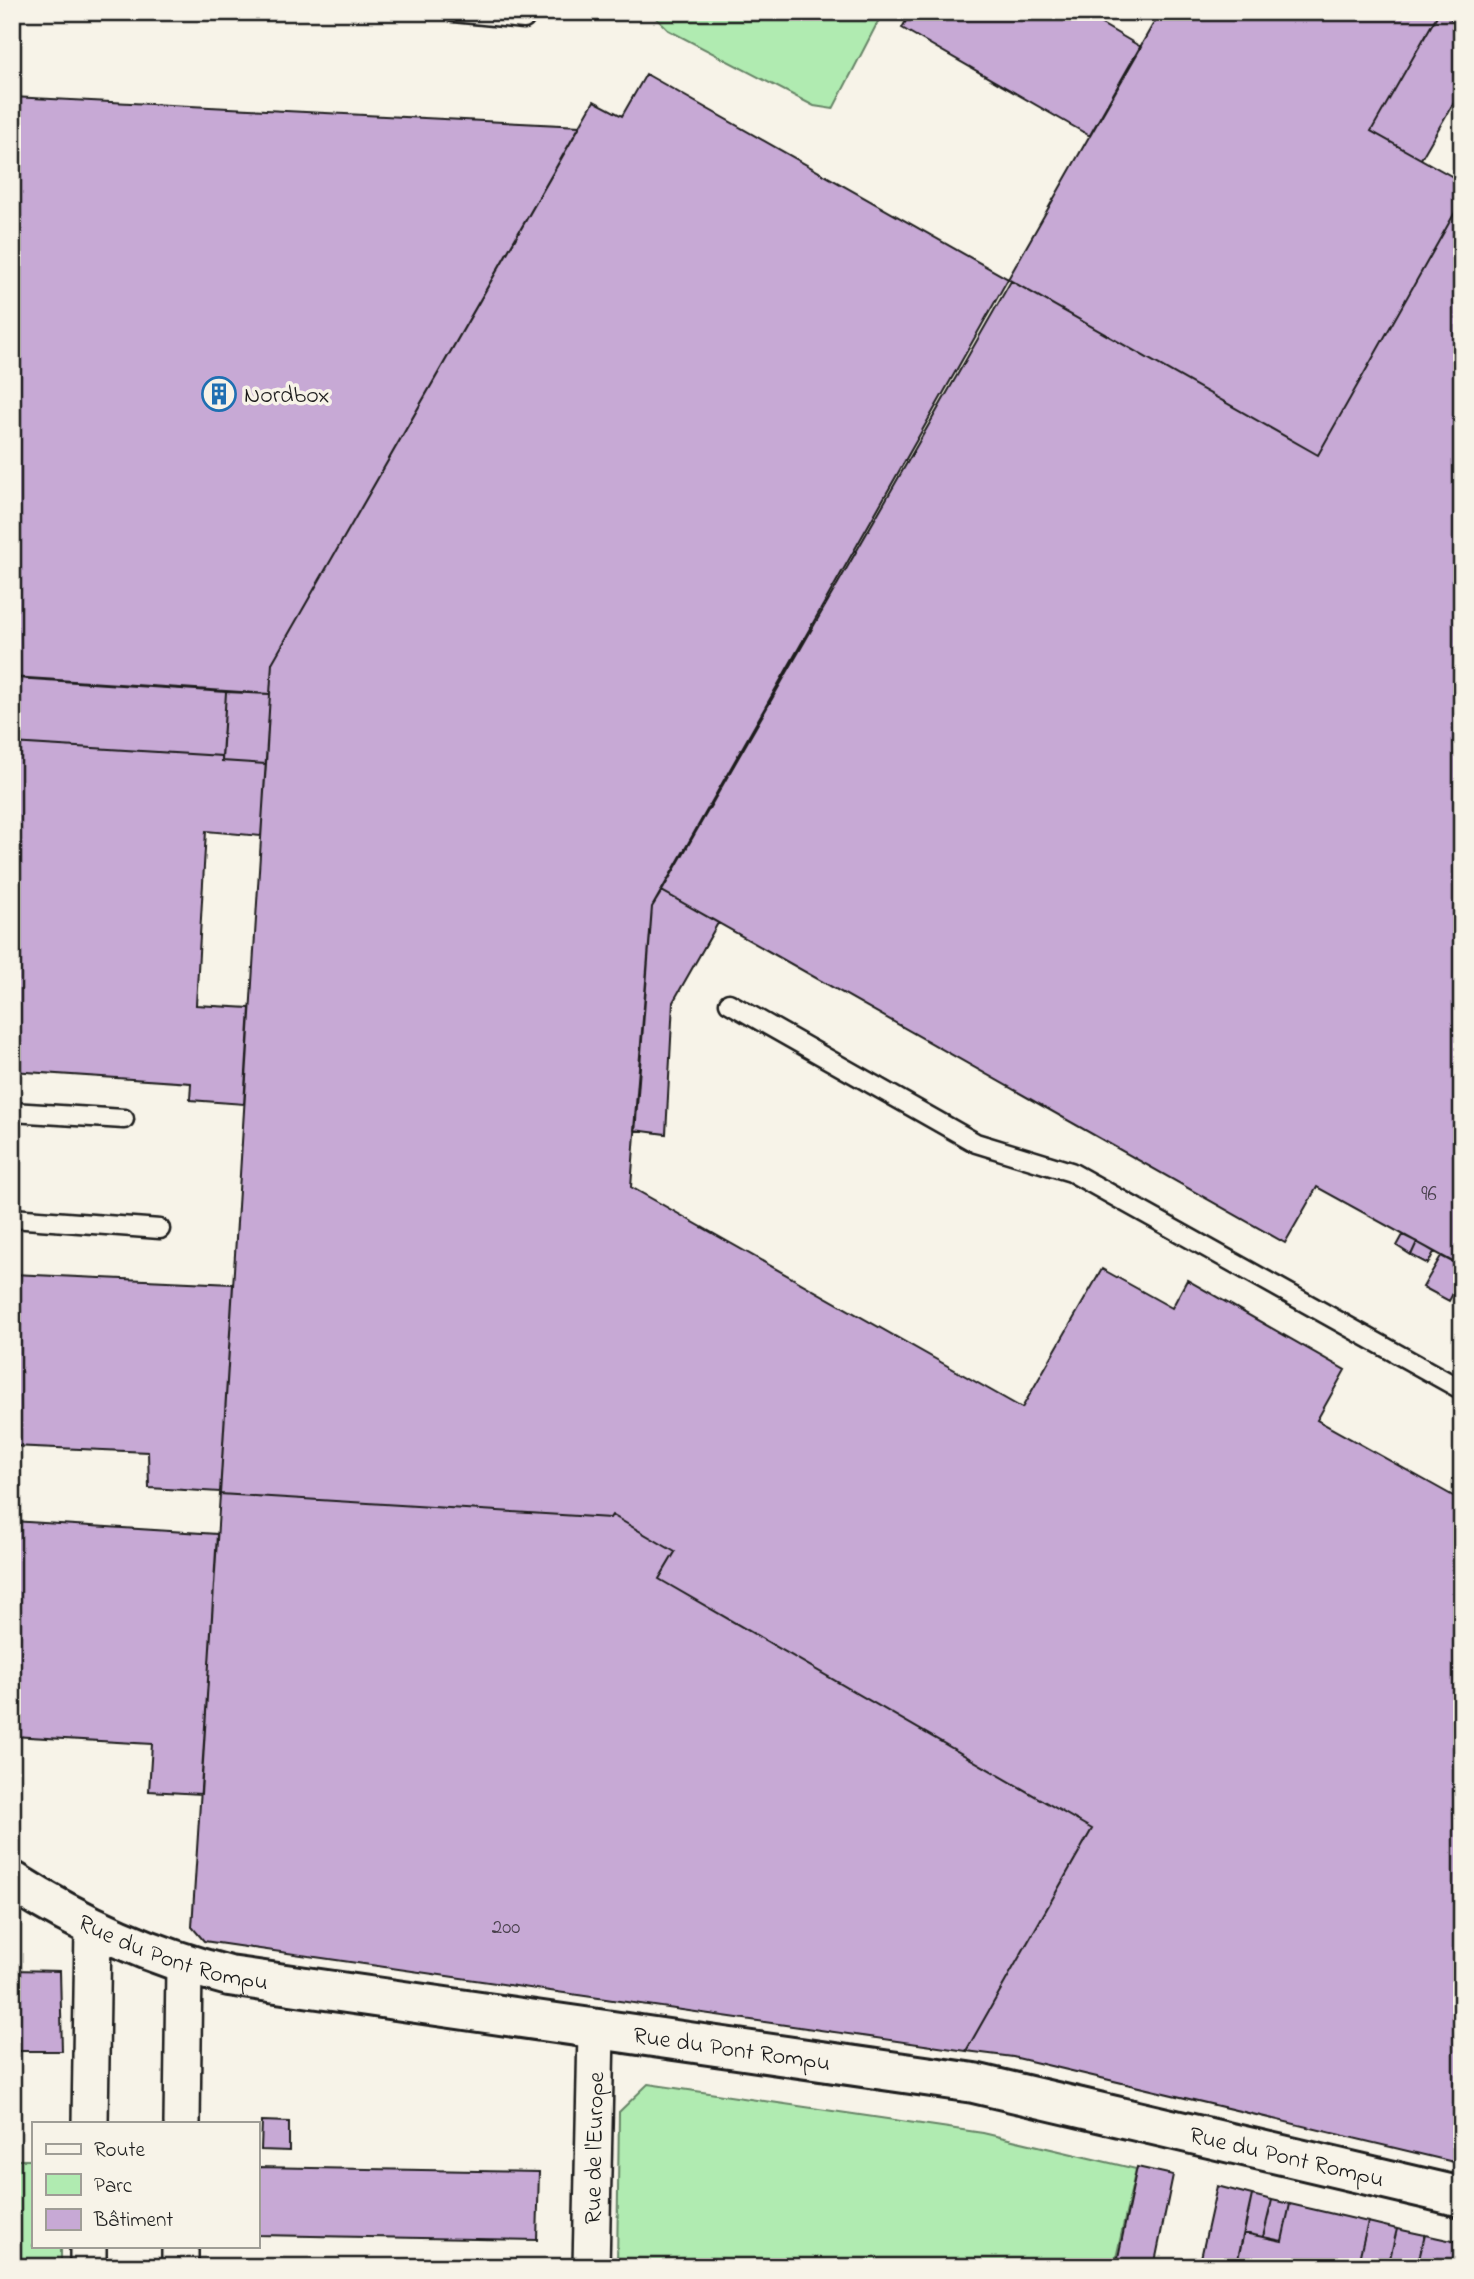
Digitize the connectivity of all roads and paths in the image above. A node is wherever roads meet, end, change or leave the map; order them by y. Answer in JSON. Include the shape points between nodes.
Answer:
{"nodes":[{"id":1,"x":453,"y":12,"type":"edge"},
{"id":2,"x":524,"y":19,"type":"dead end"},
{"id":3,"x":729,"y":1003,"type":"dead end"},
{"id":4,"x":12,"y":1112,"type":"edge"},
{"id":5,"x":124,"y":1119,"type":"dead end"},
{"id":6,"x":12,"y":1218,"type":"edge"},
{"id":7,"x":160,"y":1228,"type":"dead end"},
{"id":8,"x":1462,"y":1390,"type":"edge"},
{"id":9,"x":12,"y":1881,"type":"edge"},
{"id":10,"x":93,"y":1929,"type":"junction"},
{"id":11,"x":184,"y":1965,"type":"junction"},
{"id":12,"x":596,"y":2031,"type":"junction"},
{"id":13,"x":90,"y":2122,"type":"edge"},
{"id":14,"x":182,"y":2122,"type":"edge"},
{"id":15,"x":1462,"y":2197,"type":"edge"},
{"id":16,"x":88,"y":2248,"type":"edge"},
{"id":17,"x":180,"y":2248,"type":"edge"},
{"id":18,"x":88,"y":2267,"type":"edge"},
{"id":19,"x":180,"y":2267,"type":"edge"},
{"id":20,"x":591,"y":2267,"type":"edge"}],
"edges":[{"from":1,"to":2,"type":"lane"},
{"from":3,"to":8,"type":"lane","via":[[976,1143],[1071,1172]]},
{"from":4,"to":5,"type":"lane"},
{"from":6,"to":7,"type":"lane"},
{"from":9,"to":10,"type":"street","name":"Rue du Pont Rompu"},
{"from":10,"to":11,"type":"street","name":"Rue du Pont Rompu"},
{"from":10,"to":13,"type":"street"},
{"from":11,"to":12,"type":"street","name":"Rue du Pont Rompu","via":[[229,1976]]},
{"from":11,"to":14,"type":"street"},
{"from":12,"to":15,"type":"street","name":"Rue du Pont Rompu","via":[[974,2082]]},
{"from":12,"to":20,"type":"street","name":"Rue de l'Europe"},
{"from":16,"to":18,"type":"street"},
{"from":17,"to":19,"type":"street"}]}
